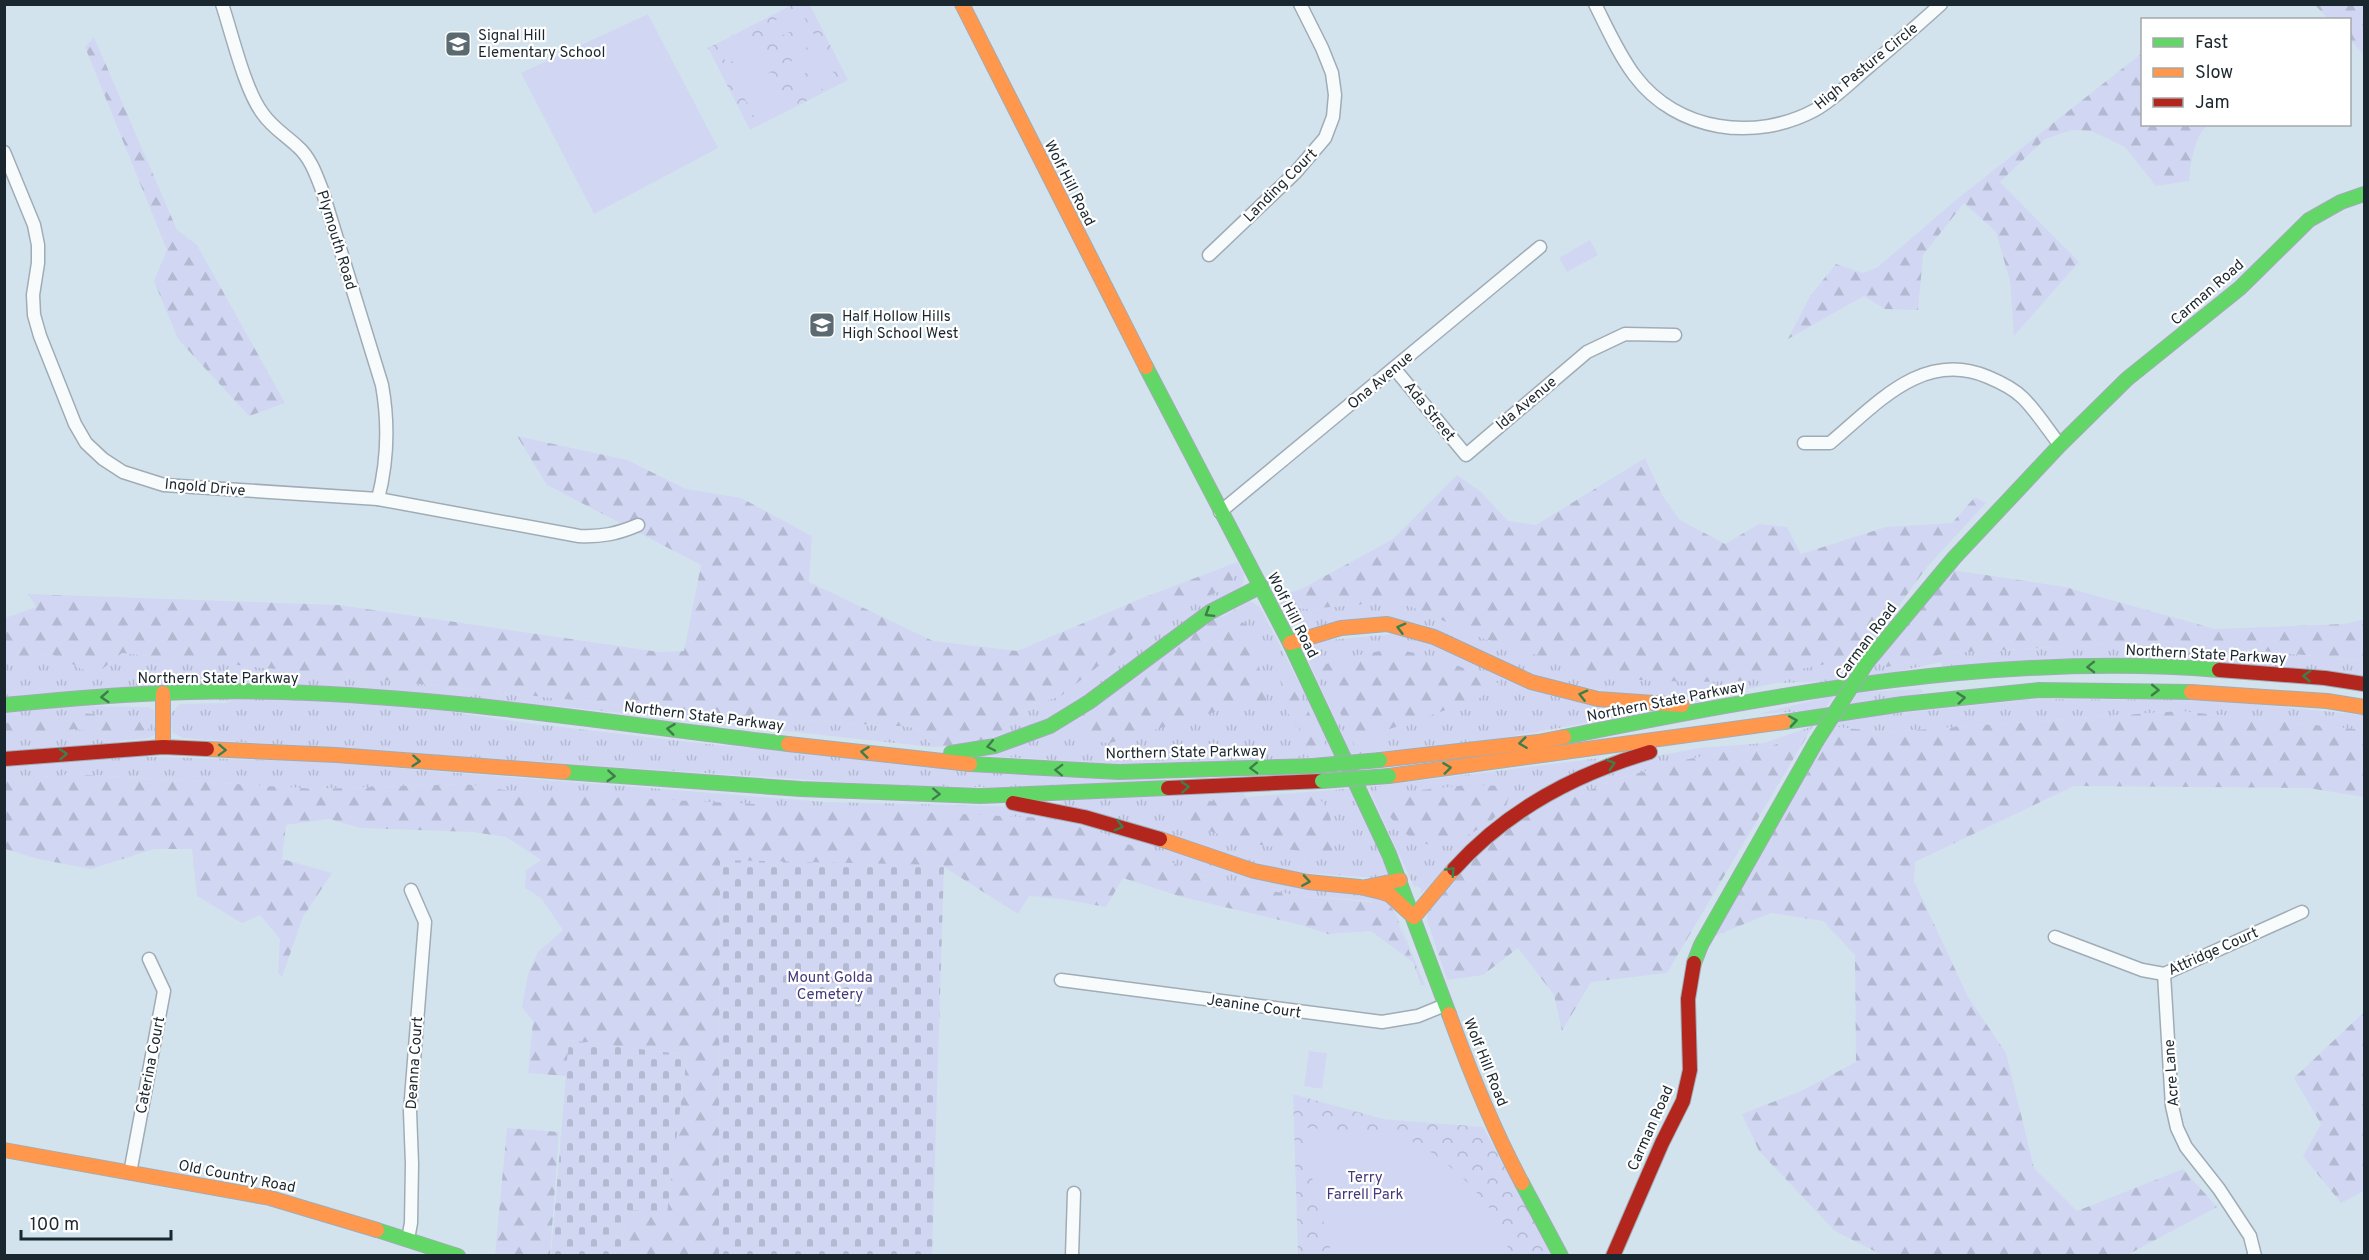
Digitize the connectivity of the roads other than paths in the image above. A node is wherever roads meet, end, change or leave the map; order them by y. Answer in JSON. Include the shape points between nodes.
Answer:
{"nodes":[{"id":1,"x":222,"y":4,"type":"edge"},
{"id":2,"x":962,"y":4,"type":"edge"},
{"id":3,"x":1300,"y":4,"type":"edge"},
{"id":4,"x":1595,"y":4,"type":"edge"},
{"id":5,"x":1941,"y":4,"type":"edge"},
{"id":6,"x":4,"y":152,"type":"edge"},
{"id":7,"x":2364,"y":194,"type":"edge"},
{"id":8,"x":1540,"y":247,"type":"dead end"},
{"id":9,"x":1209,"y":255,"type":"dead end"},
{"id":10,"x":1674,"y":335,"type":"dead end"},
{"id":11,"x":1394,"y":368,"type":"junction"},
{"id":12,"x":1804,"y":443,"type":"dead end"},
{"id":13,"x":2060,"y":445,"type":"junction"},
{"id":14,"x":1466,"y":455,"type":"joint"},
{"id":15,"x":378,"y":499,"type":"junction"},
{"id":16,"x":1220,"y":512,"type":"junction"},
{"id":17,"x":638,"y":525,"type":"dead end"},
{"id":18,"x":1261,"y":586,"type":"junction"},
{"id":19,"x":1290,"y":643,"type":"junction"},
{"id":20,"x":2364,"y":684,"type":"edge"},
{"id":21,"x":163,"y":693,"type":"junction"},
{"id":22,"x":4,"y":705,"type":"edge"},
{"id":23,"x":1725,"y":705,"type":"junction"},
{"id":24,"x":2364,"y":707,"type":"edge"},
{"id":25,"x":1735,"y":730,"type":"junction"},
{"id":26,"x":163,"y":747,"type":"junction"},
{"id":27,"x":914,"y":758,"type":"junction"},
{"id":28,"x":4,"y":759,"type":"edge"},
{"id":29,"x":980,"y":796,"type":"junction"},
{"id":30,"x":1400,"y":880,"type":"junction"},
{"id":31,"x":1360,"y":887,"type":"junction"},
{"id":32,"x":411,"y":890,"type":"dead end"},
{"id":33,"x":2302,"y":912,"type":"dead end"},
{"id":34,"x":1414,"y":917,"type":"junction"},
{"id":35,"x":2055,"y":937,"type":"dead end"},
{"id":36,"x":149,"y":959,"type":"dead end"},
{"id":37,"x":2164,"y":974,"type":"junction"},
{"id":38,"x":1061,"y":980,"type":"dead end"},
{"id":39,"x":1445,"y":1005,"type":"junction"},
{"id":40,"x":4,"y":1150,"type":"edge"},
{"id":41,"x":130,"y":1173,"type":"junction"},
{"id":42,"x":1074,"y":1193,"type":"dead end"},
{"id":43,"x":408,"y":1239,"type":"junction"},
{"id":44,"x":458,"y":1256,"type":"edge"},
{"id":45,"x":1072,"y":1256,"type":"edge"},
{"id":46,"x":1561,"y":1256,"type":"edge"},
{"id":47,"x":1613,"y":1256,"type":"edge"},
{"id":48,"x":2255,"y":1256,"type":"edge"}],
"edges":[{"from":1,"to":15,"type":"street","name":"Plymouth Road","via":[[252,96],[262,114],[299,147],[322,190],[386,404],[388,445]]},
{"from":2,"to":16,"type":"main road","name":"Wolf Hill Road"},
{"from":3,"to":9,"type":"street","name":"Landing Court","via":[[1332,73],[1333,117],[1325,138],[1295,173]]},
{"from":4,"to":5,"type":"street","name":"High Pasture Circle","via":[[1635,77],[1659,102],[1691,120],[1724,128],[1782,124],[1816,109]]},
{"from":6,"to":15,"type":"street","name":"Ingold Drive","via":[[34,225],[38,245],[33,295],[40,336],[75,424],[86,443],[103,459],[123,472],[164,485]]},
{"from":7,"to":13,"type":"main road","name":"Carman Road","via":[[2309,220],[2240,288],[2127,379]]},
{"from":8,"to":11,"type":"street","name":"Ona Avenue"},
{"from":10,"to":14,"type":"street","name":"Ida Avenue","via":[[1625,334],[1587,352]]},
{"from":11,"to":14,"type":"street","name":"Ada Street"},
{"from":11,"to":16,"type":"street","name":"Ona Avenue"},
{"from":12,"to":13,"type":"street","via":[[1830,443],[1901,384],[1944,369],[1973,370],[2000,382],[2022,397]]},
{"from":13,"to":47,"type":"main road","name":"Carman Road","bridge":true,"via":[[1954,558],[1868,661],[1816,742],[1701,945],[1692,969],[1688,999],[1690,1071],[1683,1101]]},
{"from":15,"to":17,"type":"street","name":"Ingold Drive","via":[[579,536],[601,537]]},
{"from":16,"to":18,"type":"main road","name":"Wolf Hill Road"},
{"from":18,"to":19,"type":"main road","name":"Wolf Hill Road"},
{"from":18,"to":27,"type":"main road","one_way":true,"via":[[1210,612],[1089,702],[1050,726],[995,746]]},
{"from":23,"to":19,"type":"main road","one_way":true,"via":[[1598,699],[1531,682],[1434,637],[1387,624],[1341,628]]},
{"from":19,"to":30,"type":"main road","name":"Wolf Hill Road"},
{"from":20,"to":23,"type":"main road","name":"Northern State Parkway","one_way":true,"via":[[2162,665],[2037,668],[1903,679]]},
{"from":21,"to":22,"type":"main road","name":"Northern State Parkway","one_way":true},
{"from":21,"to":26,"type":"main road"},
{"from":27,"to":21,"type":"main road","name":"Northern State Parkway","one_way":true,"via":[[406,700],[280,692]]},
{"from":23,"to":27,"type":"main road","name":"Northern State Parkway","one_way":true,"bridge":true,"via":[[1538,742],[1312,766],[1057,771]]},
{"from":25,"to":24,"type":"main road","one_way":true,"via":[[1903,704],[2039,690],[2162,690]]},
{"from":29,"to":25,"type":"main road","one_way":true,"bridge":true,"via":[[1389,776]]},
{"from":34,"to":25,"type":"main road","one_way":true,"via":[[1496,826],[1542,795],[1595,769]]},
{"from":28,"to":26,"type":"main road","one_way":true},
{"from":26,"to":29,"type":"main road","one_way":true,"via":[[336,755],[801,789]]},
{"from":29,"to":31,"type":"main road","one_way":true,"via":[[1135,830],[1254,871]]},
{"from":30,"to":31,"type":"main road"},
{"from":30,"to":34,"type":"main road","name":"Wolf Hill Road"},
{"from":31,"to":34,"type":"main road","via":[[1390,895]]},
{"from":32,"to":43,"type":"street","name":"Deanna Court","via":[[425,922],[410,1111],[412,1176]]},
{"from":33,"to":37,"type":"street","name":"Attridge Court"},
{"from":34,"to":39,"type":"main road","name":"Wolf Hill Road"},
{"from":35,"to":37,"type":"street","name":"Attridge Court","via":[[2142,970]]},
{"from":36,"to":41,"type":"street","name":"Caterina Court","via":[[164,990]]},
{"from":37,"to":48,"type":"street","name":"Acre Lane","via":[[2172,1106],[2177,1128],[2186,1147],[2250,1236]]},
{"from":38,"to":39,"type":"street","name":"Jeanine Court","via":[[1382,1022],[1418,1016]]},
{"from":39,"to":46,"type":"main road","name":"Wolf Hill Road","via":[[1507,1155]]},
{"from":40,"to":41,"type":"main road","name":"Old Country Road"},
{"from":41,"to":43,"type":"main road","name":"Old Country Road","via":[[280,1200]]},
{"from":42,"to":45,"type":"street"},
{"from":43,"to":44,"type":"main road","name":"Old Country Road"}]}
